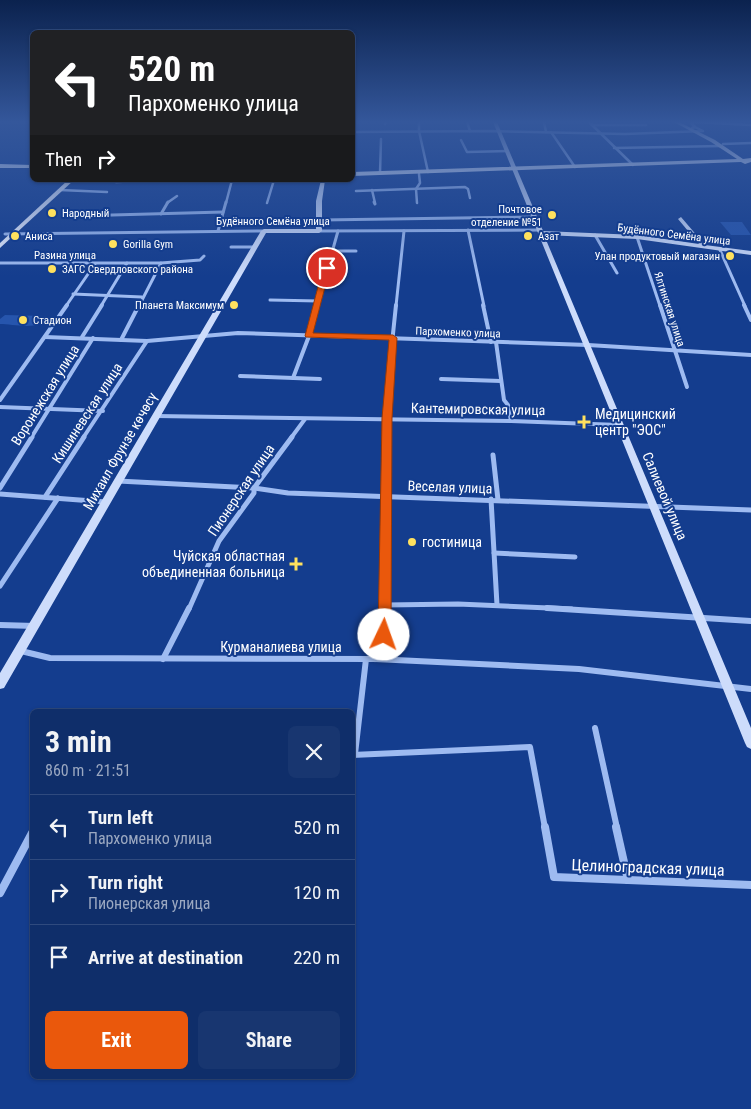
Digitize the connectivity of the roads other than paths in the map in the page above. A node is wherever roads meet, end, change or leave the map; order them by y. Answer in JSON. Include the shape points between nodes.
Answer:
{"nodes":[{"id":1,"x":369,"y":174,"type":"edge"},
{"id":2,"x":419,"y":174,"type":"junction"},
{"id":3,"x":425,"y":174,"type":"edge"},
{"id":4,"x":517,"y":174,"type":"edge"},
{"id":5,"x":355,"y":175,"type":"edge"},
{"id":6,"x":355,"y":175,"type":"edge"},
{"id":7,"x":62,"y":182,"type":"edge"},
{"id":8,"x":69,"y":182,"type":"edge"},
{"id":9,"x":231,"y":182,"type":"edge"},
{"id":10,"x":273,"y":182,"type":"edge"},
{"id":11,"x":323,"y":182,"type":"edge"},
{"id":12,"x":416,"y":188,"type":"junction"},
{"id":13,"x":60,"y":190,"type":"junction"},
{"id":14,"x":372,"y":190,"type":"junction"},
{"id":15,"x":356,"y":191,"type":"dead end"},
{"id":16,"x":107,"y":192,"type":"dead end"},
{"id":17,"x":177,"y":196,"type":"dead end"},
{"id":18,"x":470,"y":198,"type":"dead end"},
{"id":19,"x":267,"y":203,"type":"dead end"},
{"id":20,"x":417,"y":203,"type":"dead end"},
{"id":21,"x":375,"y":204,"type":"dead end"},
{"id":22,"x":223,"y":212,"type":"junction"},
{"id":23,"x":160,"y":214,"type":"junction"},
{"id":24,"x":75,"y":216,"type":"dead end"},
{"id":25,"x":535,"y":217,"type":"junction"},
{"id":26,"x":681,"y":219,"type":"dead end"},
{"id":27,"x":321,"y":220,"type":"junction"},
{"id":28,"x":404,"y":230,"type":"junction"},
{"id":29,"x":468,"y":230,"type":"junction"},
{"id":30,"x":218,"y":231,"type":"junction"},
{"id":31,"x":264,"y":231,"type":"junction"},
{"id":32,"x":319,"y":231,"type":"junction"},
{"id":33,"x":338,"y":231,"type":"junction"},
{"id":34,"x":541,"y":232,"type":"junction"},
{"id":35,"x":12,"y":234,"type":"junction"},
{"id":36,"x":595,"y":235,"type":"junction"},
{"id":37,"x":2,"y":236,"type":"edge"},
{"id":38,"x":637,"y":237,"type":"junction"},
{"id":39,"x":0,"y":246,"type":"edge"},
{"id":40,"x":230,"y":246,"type":"dead end"},
{"id":41,"x":255,"y":247,"type":"junction"},
{"id":42,"x":704,"y":247,"type":"junction"},
{"id":43,"x":720,"y":250,"type":"junction"},
{"id":44,"x":331,"y":251,"type":"junction"},
{"id":45,"x":356,"y":252,"type":"dead end"},
{"id":46,"x":751,"y":253,"type":"edge"},
{"id":47,"x":204,"y":256,"type":"dead end"},
{"id":48,"x":0,"y":263,"type":"edge"},
{"id":49,"x":127,"y":263,"type":"junction"},
{"id":50,"x":161,"y":263,"type":"junction"},
{"id":51,"x":95,"y":264,"type":"junction"},
{"id":52,"x":617,"y":273,"type":"dead end"},
{"id":53,"x":73,"y":294,"type":"junction"},
{"id":54,"x":107,"y":295,"type":"junction"},
{"id":55,"x":142,"y":297,"type":"junction"},
{"id":56,"x":270,"y":300,"type":"dead end"},
{"id":57,"x":318,"y":301,"type":"junction"},
{"id":58,"x":751,"y":320,"type":"edge"},
{"id":59,"x":309,"y":336,"type":"junction"},
{"id":60,"x":45,"y":337,"type":"junction"},
{"id":61,"x":82,"y":337,"type":"junction"},
{"id":62,"x":93,"y":338,"type":"junction"},
{"id":63,"x":202,"y":338,"type":"junction"},
{"id":64,"x":393,"y":338,"type":"junction"},
{"id":65,"x":121,"y":340,"type":"junction"},
{"id":66,"x":148,"y":341,"type":"junction"},
{"id":67,"x":491,"y":342,"type":"junction"},
{"id":68,"x":496,"y":342,"type":"junction"},
{"id":69,"x":588,"y":346,"type":"junction"},
{"id":70,"x":674,"y":350,"type":"junction"},
{"id":71,"x":751,"y":355,"type":"edge"},
{"id":72,"x":240,"y":376,"type":"dead end"},
{"id":73,"x":293,"y":378,"type":"junction"},
{"id":74,"x":320,"y":379,"type":"dead end"},
{"id":75,"x":441,"y":379,"type":"dead end"},
{"id":76,"x":501,"y":381,"type":"junction"},
{"id":77,"x":687,"y":387,"type":"dead end"},
{"id":78,"x":0,"y":400,"type":"edge"},
{"id":79,"x":0,"y":407,"type":"edge"},
{"id":80,"x":51,"y":409,"type":"junction"},
{"id":81,"x":103,"y":411,"type":"junction"},
{"id":82,"x":156,"y":416,"type":"junction"},
{"id":83,"x":387,"y":418,"type":"junction"},
{"id":84,"x":305,"y":419,"type":"junction"},
{"id":85,"x":511,"y":421,"type":"junction"},
{"id":86,"x":619,"y":425,"type":"junction"},
{"id":87,"x":493,"y":455,"type":"dead end"},
{"id":88,"x":118,"y":482,"type":"junction"},
{"id":89,"x":0,"y":488,"type":"edge"},
{"id":90,"x":254,"y":488,"type":"junction"},
{"id":91,"x":0,"y":494,"type":"edge"},
{"id":92,"x":388,"y":496,"type":"junction"},
{"id":93,"x":45,"y":497,"type":"junction"},
{"id":94,"x":58,"y":498,"type":"junction"},
{"id":95,"x":494,"y":499,"type":"junction"},
{"id":96,"x":106,"y":502,"type":"junction"},
{"id":97,"x":655,"y":507,"type":"junction"},
{"id":98,"x":751,"y":510,"type":"edge"},
{"id":99,"x":494,"y":553,"type":"junction"},
{"id":100,"x":575,"y":557,"type":"dead end"},
{"id":101,"x":0,"y":586,"type":"edge"},
{"id":102,"x":386,"y":605,"type":"junction"},
{"id":103,"x":497,"y":605,"type":"junction"},
{"id":104,"x":700,"y":616,"type":"junction"},
{"id":105,"x":751,"y":622,"type":"edge"},
{"id":106,"x":0,"y":625,"type":"edge"},
{"id":107,"x":36,"y":626,"type":"junction"},
{"id":108,"x":21,"y":651,"type":"junction"},
{"id":109,"x":163,"y":659,"type":"junction"},
{"id":110,"x":375,"y":659,"type":"junction"},
{"id":111,"x":366,"y":660,"type":"junction"},
{"id":112,"x":0,"y":684,"type":"edge"},
{"id":113,"x":728,"y":686,"type":"junction"},
{"id":114,"x":751,"y":689,"type":"edge"},
{"id":115,"x":595,"y":728,"type":"dead end"},
{"id":116,"x":751,"y":743,"type":"edge"},
{"id":117,"x":355,"y":746,"type":"edge"},
{"id":118,"x":355,"y":754,"type":"edge"},
{"id":119,"x":30,"y":837,"type":"edge"},
{"id":120,"x":628,"y":880,"type":"junction"},
{"id":121,"x":751,"y":884,"type":"edge"},
{"id":122,"x":0,"y":894,"type":"edge"}],
"edges":[{"from":1,"to":5,"type":"main road"},
{"from":2,"to":3,"type":"main road"},
{"from":2,"to":6,"type":"main road"},
{"from":2,"to":12,"type":"street","via":[[420,183]]},
{"from":4,"to":25,"type":"main road","name":"Салиевой улица"},
{"from":7,"to":37,"type":"main road"},
{"from":8,"to":13,"type":"main road"},
{"from":9,"to":22,"type":"street"},
{"from":10,"to":19,"type":"street"},
{"from":11,"to":27,"type":"main road","via":[[319,201]]},
{"from":12,"to":14,"type":"street"},
{"from":12,"to":18,"type":"street","via":[[467,188]]},
{"from":12,"to":20,"type":"street"},
{"from":13,"to":16,"type":"street"},
{"from":13,"to":35,"type":"main road"},
{"from":14,"to":15,"type":"street"},
{"from":14,"to":21,"type":"street"},
{"from":17,"to":23,"type":"street","via":[[168,201]]},
{"from":22,"to":23,"type":"street"},
{"from":22,"to":30,"type":"street"},
{"from":23,"to":24,"type":"street"},
{"from":25,"to":27,"type":"street","name":"Будённого Семёна улица"},
{"from":25,"to":34,"type":"main road","name":"Салиевой улица"},
{"from":26,"to":42,"type":"main road"},
{"from":27,"to":32,"type":"main road"},
{"from":28,"to":29,"type":"street","name":"Будённого Семёна улица"},
{"from":28,"to":33,"type":"street","name":"Будённого Семёна улица"},
{"from":28,"to":64,"type":"street"},
{"from":29,"to":34,"type":"street","name":"Будённого Семёна улица"},
{"from":29,"to":67,"type":"street"},
{"from":30,"to":31,"type":"street","name":"Будённого Семёна улица"},
{"from":30,"to":35,"type":"street","name":"Будённого Семёна улица"},
{"from":31,"to":32,"type":"main road","name":"Будённого Семёна улица"},
{"from":31,"to":41,"type":"main road","name":"Михаил Фрунзе көчөсү"},
{"from":32,"to":33,"type":"street","name":"Будённого Семёна улица"},
{"from":33,"to":44,"type":"street"},
{"from":34,"to":36,"type":"main road","name":"Будённого Семёна улица"},
{"from":34,"to":69,"type":"main road","name":"Салиевой улица"},
{"from":35,"to":37,"type":"street","name":"Будённого Семёна улица"},
{"from":35,"to":39,"type":"main road"},
{"from":36,"to":38,"type":"main road","name":"Будённого Семёна улица"},
{"from":36,"to":52,"type":"street","name":"Будённого Семёна улица"},
{"from":38,"to":42,"type":"main road","name":"Будённого Семёна улица"},
{"from":38,"to":70,"type":"street","name":"Ялтинская улица"},
{"from":40,"to":41,"type":"street"},
{"from":41,"to":63,"type":"main road","name":"Михаил Фрунзе көчөсү"},
{"from":42,"to":43,"type":"main road","name":"Будённого Семёна улица"},
{"from":43,"to":46,"type":"main road","name":"Будённого Семёна улица"},
{"from":43,"to":58,"type":"street"},
{"from":44,"to":45,"type":"street"},
{"from":44,"to":57,"type":"street"},
{"from":47,"to":50,"type":"street","name":"Разина улица","via":[[200,260]]},
{"from":48,"to":51,"type":"street","name":"Разина улица"},
{"from":49,"to":50,"type":"street","name":"Разина улица"},
{"from":49,"to":51,"type":"street","name":"Разина улица"},
{"from":49,"to":54,"type":"street","name":"Воронежская улица"},
{"from":50,"to":55,"type":"street"},
{"from":51,"to":53,"type":"street"},
{"from":53,"to":54,"type":"street"},
{"from":53,"to":60,"type":"street"},
{"from":54,"to":55,"type":"street"},
{"from":54,"to":61,"type":"street","name":"Воронежская улица"},
{"from":55,"to":65,"type":"street"},
{"from":56,"to":57,"type":"street"},
{"from":57,"to":59,"type":"street"},
{"from":59,"to":63,"type":"street","name":"Пархоменко улица","via":[[238,333]]},
{"from":59,"to":64,"type":"street","name":"Пархоменко улица"},
{"from":59,"to":73,"type":"street"},
{"from":60,"to":61,"type":"street","name":"Пархоменко улица"},
{"from":60,"to":78,"type":"street"},
{"from":61,"to":62,"type":"street","name":"Пархоменко улица"},
{"from":62,"to":65,"type":"street","name":"Пархоменко улица"},
{"from":62,"to":80,"type":"street","name":"Воронежская улица"},
{"from":63,"to":66,"type":"street","name":"Пархоменко улица"},
{"from":63,"to":82,"type":"main road","name":"Михаил Фрунзе көчөсү"},
{"from":64,"to":67,"type":"street","name":"Пархоменко улица"},
{"from":64,"to":83,"type":"street"},
{"from":65,"to":66,"type":"street","name":"Пархоменко улица"},
{"from":66,"to":81,"type":"street","name":"Кишиневская улица"},
{"from":67,"to":68,"type":"street","name":"Пархоменко улица"},
{"from":68,"to":69,"type":"street","name":"Пархоменко улица"},
{"from":68,"to":76,"type":"street"},
{"from":69,"to":70,"type":"street","name":"Пархоменко улица"},
{"from":69,"to":86,"type":"main road","name":"Салиевой улица"},
{"from":70,"to":71,"type":"street","name":"Пархоменко улица"},
{"from":70,"to":77,"type":"street","name":"Ялтинская улица"},
{"from":72,"to":73,"type":"street"},
{"from":73,"to":74,"type":"street"},
{"from":75,"to":76,"type":"street"},
{"from":76,"to":85,"type":"street"},
{"from":79,"to":80,"type":"street"},
{"from":80,"to":81,"type":"street"},
{"from":80,"to":89,"type":"street","name":"Воронежская улица"},
{"from":81,"to":93,"type":"street","name":"Кишиневская улица"},
{"from":82,"to":84,"type":"street","name":"Кантемировская улица"},
{"from":82,"to":88,"type":"main road","name":"Михаил Фрунзе көчөсү"},
{"from":83,"to":84,"type":"street","name":"Кантемировская улица"},
{"from":83,"to":85,"type":"street","name":"Кантемировская улица"},
{"from":83,"to":92,"type":"street"},
{"from":84,"to":90,"type":"street","name":"Пионерская улица"},
{"from":85,"to":86,"type":"street","name":"Кантемировская улица"},
{"from":86,"to":97,"type":"main road","name":"Салиевой улица"},
{"from":87,"to":95,"type":"street"},
{"from":88,"to":90,"type":"street","name":"Веселая улица"},
{"from":88,"to":96,"type":"main road","name":"Михаил Фрунзе көчөсү"},
{"from":90,"to":92,"type":"street","name":"Веселая улица","via":[[288,493]]},
{"from":90,"to":109,"type":"street","name":"Пионерская улица","via":[[254,493],[219,541],[199,589]]},
{"from":91,"to":93,"type":"street"},
{"from":92,"to":95,"type":"street","name":"Веселая улица"},
{"from":92,"to":102,"type":"street"},
{"from":93,"to":94,"type":"street"},
{"from":94,"to":96,"type":"street"},
{"from":94,"to":101,"type":"street"},
{"from":95,"to":97,"type":"street","name":"Веселая улица"},
{"from":95,"to":99,"type":"street"},
{"from":96,"to":107,"type":"main road","name":"Михаил Фрунзе көчөсү"},
{"from":97,"to":98,"type":"street","name":"Веселая улица"},
{"from":97,"to":104,"type":"main road","name":"Салиевой улица"},
{"from":99,"to":100,"type":"street"},
{"from":99,"to":103,"type":"street"},
{"from":102,"to":103,"type":"street"},
{"from":102,"to":110,"type":"street","via":[[384,650]]},
{"from":103,"to":104,"type":"street"},
{"from":104,"to":105,"type":"street"},
{"from":104,"to":113,"type":"main road","name":"Салиевой улица"},
{"from":106,"to":107,"type":"street"},
{"from":107,"to":108,"type":"main road","name":"Михаил Фрунзе көчөсү"},
{"from":108,"to":109,"type":"street","name":"Курманалиева улица","via":[[50,658]]},
{"from":108,"to":112,"type":"main road","name":"Михаил Фрунзе көчөсү"},
{"from":109,"to":111,"type":"street","name":"Курманалиева улица"},
{"from":110,"to":111,"type":"street","name":"Курманалиева улица"},
{"from":110,"to":113,"type":"street","name":"Курманалиева улица","via":[[579,670]]},
{"from":111,"to":117,"type":"street"},
{"from":113,"to":114,"type":"street","name":"Курманалиева улица"},
{"from":113,"to":116,"type":"main road","name":"Салиевой улица"},
{"from":115,"to":120,"type":"street"},
{"from":118,"to":120,"type":"street","name":"Целиноградская улица","via":[[530,747],[554,877]]},
{"from":119,"to":122,"type":"street"},
{"from":120,"to":121,"type":"street","name":"Целиноградская улица"}]}
